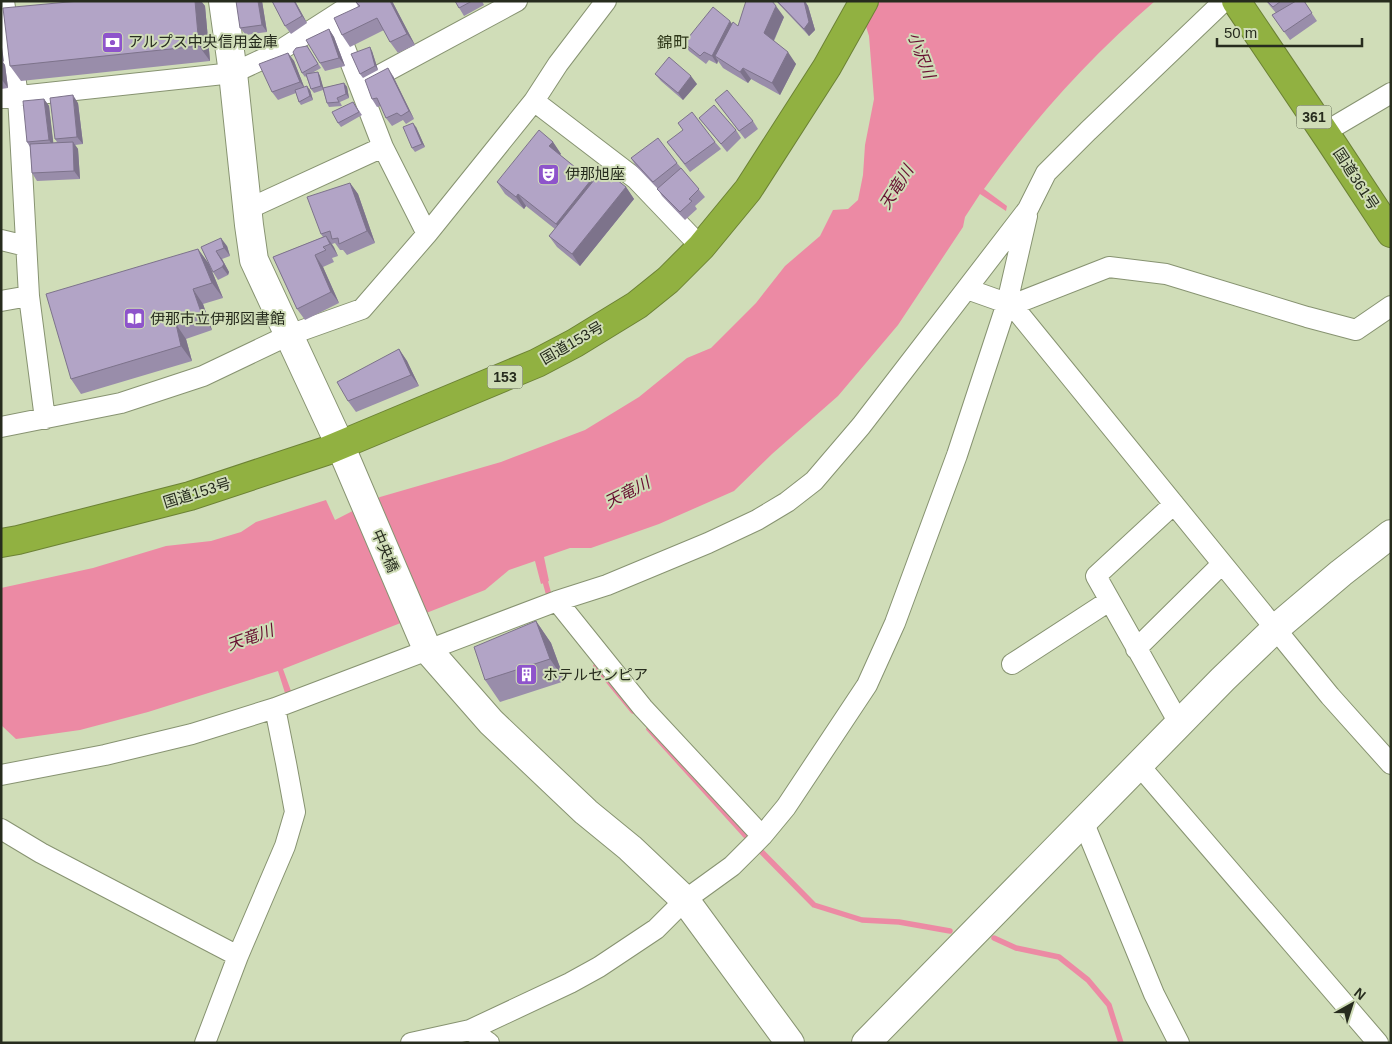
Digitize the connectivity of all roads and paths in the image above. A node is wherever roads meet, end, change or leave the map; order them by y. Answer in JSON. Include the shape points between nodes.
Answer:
{"nodes":[{"id":1,"x":4,"y":1,"type":"edge"},
{"id":2,"x":223,"y":1,"type":"edge"},
{"id":3,"x":357,"y":1,"type":"edge"},
{"id":4,"x":517,"y":1,"type":"edge"},
{"id":5,"x":606,"y":1,"type":"edge"},
{"id":6,"x":1224,"y":1,"type":"edge"},
{"id":7,"x":1236,"y":1,"type":"edge"},
{"id":8,"x":857,"y":5,"type":"edge"},
{"id":9,"x":333,"y":17,"type":"junction"},
{"id":10,"x":233,"y":73,"type":"junction"},
{"id":11,"x":360,"y":86,"type":"junction"},
{"id":12,"x":1391,"y":93,"type":"edge"},
{"id":13,"x":10,"y":97,"type":"edge"},
{"id":14,"x":534,"y":100,"type":"junction"},
{"id":15,"x":1325,"y":132,"type":"junction"},
{"id":16,"x":383,"y":147,"type":"junction"},
{"id":17,"x":248,"y":209,"type":"junction"},
{"id":18,"x":1028,"y":209,"type":"junction"},
{"id":19,"x":1391,"y":233,"type":"edge"},
{"id":20,"x":427,"y":234,"type":"junction"},
{"id":21,"x":1,"y":240,"type":"edge"},
{"id":22,"x":26,"y":246,"type":"junction"},
{"id":23,"x":701,"y":247,"type":"junction"},
{"id":24,"x":967,"y":288,"type":"junction"},
{"id":25,"x":28,"y":296,"type":"junction"},
{"id":26,"x":1,"y":301,"type":"edge"},
{"id":27,"x":1009,"y":304,"type":"junction"},
{"id":28,"x":1391,"y":306,"type":"edge"},
{"id":29,"x":289,"y":335,"type":"junction"},
{"id":30,"x":45,"y":420,"type":"junction"},
{"id":31,"x":1,"y":427,"type":"edge"},
{"id":32,"x":343,"y":452,"type":"junction"},
{"id":33,"x":1174,"y":504,"type":"junction"},
{"id":34,"x":1391,"y":534,"type":"edge"},
{"id":35,"x":1,"y":543,"type":"edge"},
{"id":36,"x":1222,"y":564,"type":"junction"},
{"id":37,"x":557,"y":601,"type":"junction"},
{"id":38,"x":1110,"y":601,"type":"junction"},
{"id":39,"x":1276,"y":628,"type":"junction"},
{"id":40,"x":426,"y":646,"type":"junction"},
{"id":41,"x":1136,"y":649,"type":"junction"},
{"id":42,"x":1012,"y":664,"type":"dead end"},
{"id":43,"x":274,"y":708,"type":"junction"},
{"id":44,"x":1179,"y":722,"type":"junction"},
{"id":45,"x":1138,"y":764,"type":"junction"},
{"id":46,"x":1391,"y":764,"type":"edge"},
{"id":47,"x":1,"y":775,"type":"edge"},
{"id":48,"x":1083,"y":820,"type":"junction"},
{"id":49,"x":1,"y":829,"type":"edge"},
{"id":50,"x":762,"y":836,"type":"junction"},
{"id":51,"x":686,"y":900,"type":"junction"},
{"id":52,"x":238,"y":956,"type":"junction"},
{"id":53,"x":470,"y":1030,"type":"junction"},
{"id":54,"x":206,"y":1043,"type":"edge"},
{"id":55,"x":410,"y":1043,"type":"edge"},
{"id":56,"x":490,"y":1043,"type":"edge"},
{"id":57,"x":790,"y":1043,"type":"edge"},
{"id":58,"x":866,"y":1043,"type":"edge"},
{"id":59,"x":1179,"y":1043,"type":"edge"},
{"id":60,"x":1378,"y":1043,"type":"edge"}],
"edges":[{"from":1,"to":13,"type":"street"},
{"from":2,"to":10,"type":"street","name":"中央橋"},
{"from":3,"to":9,"type":"street"},
{"from":4,"to":11,"type":"street"},
{"from":5,"to":14,"type":"street"},
{"from":6,"to":18,"type":"street","via":[[1046,173]]},
{"from":7,"to":15,"type":"highway","name":"国道361号","number":"361"},
{"from":8,"to":23,"type":"highway","name":"国道153号","number":"153","via":[[827,66],[748,190]]},
{"from":9,"to":10,"type":"street","via":[[276,53]]},
{"from":9,"to":11,"type":"street"},
{"from":10,"to":13,"type":"street"},
{"from":10,"to":17,"type":"street","name":"中央橋"},
{"from":11,"to":16,"type":"street"},
{"from":12,"to":15,"type":"street"},
{"from":13,"to":22,"type":"street"},
{"from":14,"to":20,"type":"street"},
{"from":14,"to":23,"type":"street","via":[[636,179]]},
{"from":15,"to":19,"type":"highway","name":"国道361号","number":"361"},
{"from":16,"to":17,"type":"street"},
{"from":16,"to":20,"type":"street"},
{"from":17,"to":29,"type":"street","name":"中央橋","via":[[254,260]]},
{"from":18,"to":24,"type":"street"},
{"from":18,"to":27,"type":"street"},
{"from":20,"to":29,"type":"street","via":[[362,309]]},
{"from":21,"to":22,"type":"street"},
{"from":22,"to":25,"type":"street"},
{"from":23,"to":32,"type":"highway","name":"国道153号","number":"153","via":[[637,305],[575,343]]},
{"from":24,"to":27,"type":"street"},
{"from":24,"to":37,"type":"street","via":[[855,433],[814,481],[787,502],[708,544]]},
{"from":25,"to":26,"type":"street"},
{"from":25,"to":30,"type":"street"},
{"from":27,"to":28,"type":"street","via":[[1109,267],[1166,274],[1356,330]]},
{"from":27,"to":33,"type":"street"},
{"from":27,"to":50,"type":"street","via":[[896,623],[871,677],[786,807]]},
{"from":29,"to":30,"type":"street","via":[[203,376],[121,403]]},
{"from":29,"to":32,"type":"street","name":"中央橋"},
{"from":30,"to":31,"type":"street"},
{"from":32,"to":35,"type":"highway","name":"国道153号","number":"153","via":[[190,496]]},
{"from":32,"to":40,"type":"street","name":"中央橋"},
{"from":33,"to":36,"type":"street"},
{"from":33,"to":38,"type":"street","via":[[1096,576]]},
{"from":34,"to":39,"type":"street"},
{"from":36,"to":39,"type":"street"},
{"from":36,"to":41,"type":"street"},
{"from":37,"to":40,"type":"street"},
{"from":37,"to":50,"type":"street","via":[[643,708]]},
{"from":38,"to":41,"type":"street"},
{"from":38,"to":42,"type":"street"},
{"from":39,"to":44,"type":"street"},
{"from":39,"to":46,"type":"street","via":[[1330,696]]},
{"from":40,"to":43,"type":"street"},
{"from":40,"to":51,"type":"street","name":"中央橋","via":[[492,722],[586,812]]},
{"from":41,"to":44,"type":"street"},
{"from":43,"to":47,"type":"street","via":[[192,734]]},
{"from":43,"to":52,"type":"street","via":[[294,812],[285,846]]},
{"from":44,"to":45,"type":"street"},
{"from":45,"to":48,"type":"street"},
{"from":45,"to":60,"type":"street"},
{"from":48,"to":58,"type":"street"},
{"from":48,"to":59,"type":"street","via":[[1154,994]]},
{"from":49,"to":52,"type":"street"},
{"from":50,"to":51,"type":"street","via":[[732,866]]},
{"from":51,"to":53,"type":"street","via":[[656,929],[599,967]]},
{"from":51,"to":57,"type":"street","name":"中央橋"},
{"from":52,"to":54,"type":"street"},
{"from":53,"to":55,"type":"street"},
{"from":53,"to":56,"type":"street"}]}
